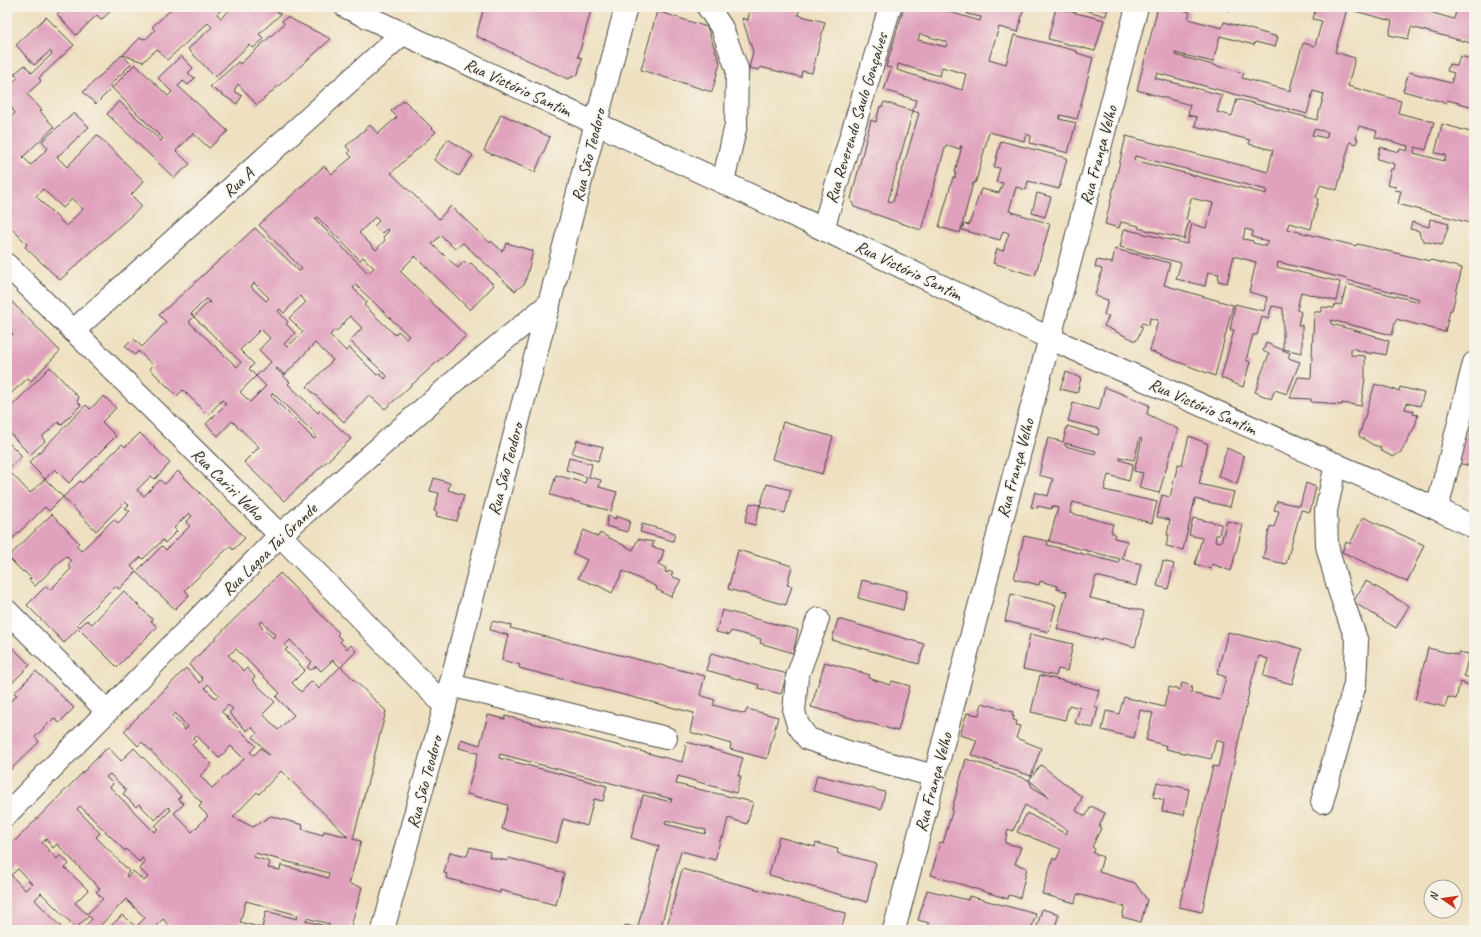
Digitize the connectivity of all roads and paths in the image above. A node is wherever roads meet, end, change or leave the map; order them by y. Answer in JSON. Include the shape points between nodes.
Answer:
{"nodes":[{"id":1,"x":346,"y":7,"type":"edge"},
{"id":2,"x":626,"y":7,"type":"edge"},
{"id":3,"x":708,"y":7,"type":"edge"},
{"id":4,"x":890,"y":7,"type":"edge"},
{"id":5,"x":1137,"y":7,"type":"edge"},
{"id":6,"x":403,"y":33,"type":"junction"},
{"id":7,"x":596,"y":123,"type":"junction"},
{"id":8,"x":723,"y":182,"type":"junction"},
{"id":9,"x":823,"y":229,"type":"junction"},
{"id":10,"x":7,"y":265,"type":"edge"},
{"id":11,"x":549,"y":304,"type":"junction"},
{"id":12,"x":73,"y":331,"type":"junction"},
{"id":13,"x":1049,"y":338,"type":"junction"},
{"id":14,"x":1474,"y":363,"type":"edge"},
{"id":15,"x":1336,"y":464,"type":"junction"},
{"id":16,"x":1437,"y":509,"type":"junction"},
{"id":17,"x":1474,"y":527,"type":"edge"},
{"id":18,"x":280,"y":535,"type":"junction"},
{"id":19,"x":7,"y":611,"type":"edge"},
{"id":20,"x":818,"y":619,"type":"dead end"},
{"id":21,"x":448,"y":696,"type":"junction"},
{"id":22,"x":107,"y":711,"type":"junction"},
{"id":23,"x":666,"y":738,"type":"dead end"},
{"id":24,"x":934,"y":776,"type":"junction"},
{"id":25,"x":1322,"y":802,"type":"dead end"},
{"id":26,"x":7,"y":814,"type":"edge"},
{"id":27,"x":383,"y":930,"type":"edge"},
{"id":28,"x":894,"y":930,"type":"edge"}],
"edges":[{"from":1,"to":6,"type":"street","name":"Rua Victório Santim"},
{"from":2,"to":7,"type":"street","name":"Rua São Teodoro"},
{"from":3,"to":8,"type":"street","via":[[722,28],[737,69],[736,125]]},
{"from":4,"to":9,"type":"street","name":"Rua Reverendo Saulo Gonçalves"},
{"from":5,"to":13,"type":"street","name":"Rua França Velho"},
{"from":6,"to":7,"type":"street","name":"Rua Victório Santim"},
{"from":6,"to":12,"type":"street","name":"Rua A"},
{"from":7,"to":8,"type":"street","name":"Rua Victório Santim"},
{"from":7,"to":11,"type":"street","name":"Rua São Teodoro"},
{"from":8,"to":9,"type":"street","name":"Rua Victório Santim"},
{"from":9,"to":13,"type":"street","name":"Rua Victório Santim"},
{"from":10,"to":12,"type":"street","name":"Rua Cariri Velho"},
{"from":11,"to":18,"type":"street","name":"Rua Lagoa Tai Grande","via":[[464,373]]},
{"from":11,"to":21,"type":"street","name":"Rua São Teodoro"},
{"from":12,"to":18,"type":"street","name":"Rua Cariri Velho"},
{"from":13,"to":15,"type":"street","name":"Rua Victório Santim"},
{"from":13,"to":24,"type":"street","name":"Rua França Velho"},
{"from":14,"to":16,"type":"street"},
{"from":15,"to":16,"type":"street","name":"Rua Victório Santim"},
{"from":15,"to":25,"type":"street","via":[[1326,511],[1327,546],[1357,642],[1355,684]]},
{"from":16,"to":17,"type":"street","name":"Rua Victório Santim"},
{"from":18,"to":21,"type":"street","name":"Rua Cariri Velho"},
{"from":18,"to":22,"type":"street","name":"Rua Lagoa Tai Grande"},
{"from":19,"to":22,"type":"street"},
{"from":20,"to":24,"type":"street","via":[[797,677],[794,712],[798,725],[808,740]]},
{"from":21,"to":23,"type":"street"},
{"from":21,"to":27,"type":"street","name":"Rua São Teodoro"},
{"from":22,"to":26,"type":"street","name":"Rua Lagoa Tai Grande"},
{"from":24,"to":28,"type":"street","name":"Rua França Velho"}]}
